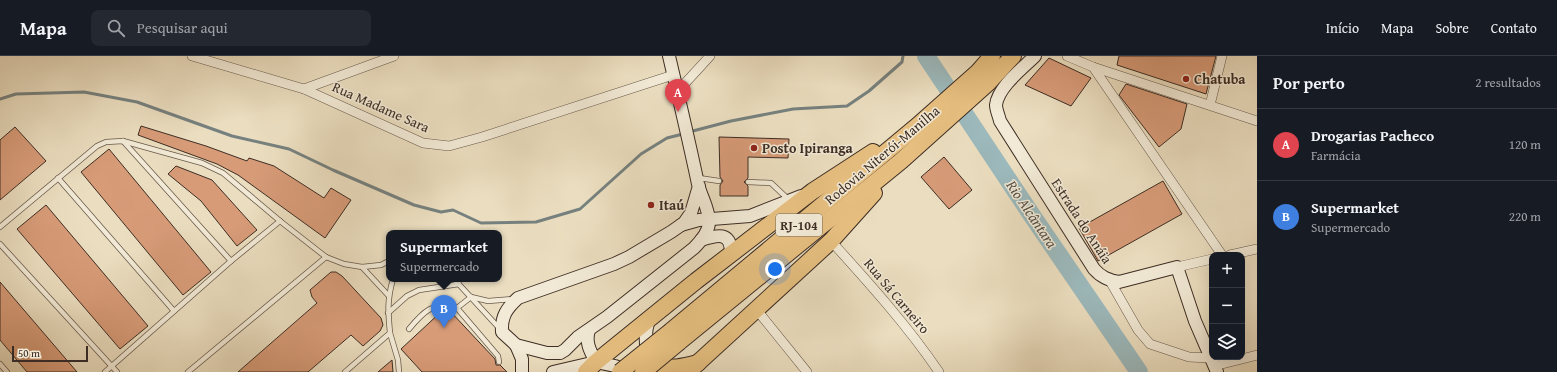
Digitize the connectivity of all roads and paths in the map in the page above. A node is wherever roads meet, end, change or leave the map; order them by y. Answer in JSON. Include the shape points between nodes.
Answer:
{"nodes":[{"id":1,"x":192,"y":56,"type":"edge"},
{"id":2,"x":394,"y":56,"type":"edge"},
{"id":3,"x":669,"y":56,"type":"edge"},
{"id":4,"x":710,"y":56,"type":"edge"},
{"id":5,"x":992,"y":56,"type":"edge"},
{"id":6,"x":1013,"y":56,"type":"edge"},
{"id":7,"x":1035,"y":56,"type":"edge"},
{"id":8,"x":1067,"y":56,"type":"edge"},
{"id":9,"x":1222,"y":56,"type":"edge"},
{"id":10,"x":1093,"y":67,"type":"junction"},
{"id":11,"x":673,"y":75,"type":"junction"},
{"id":12,"x":983,"y":78,"type":"junction"},
{"id":13,"x":304,"y":89,"type":"junction"},
{"id":14,"x":677,"y":92,"type":"junction"},
{"id":15,"x":1210,"y":105,"type":"junction"},
{"id":16,"x":1257,"y":121,"type":"edge"},
{"id":17,"x":926,"y":126,"type":"junction"},
{"id":18,"x":123,"y":141,"type":"junction"},
{"id":19,"x":901,"y":161,"type":"junction"},
{"id":20,"x":58,"y":178,"type":"junction"},
{"id":21,"x":720,"y":181,"type":"dead end"},
{"id":22,"x":698,"y":182,"type":"junction"},
{"id":23,"x":748,"y":182,"type":"dead end"},
{"id":24,"x":813,"y":191,"type":"junction"},
{"id":25,"x":790,"y":200,"type":"junction"},
{"id":26,"x":709,"y":219,"type":"junction"},
{"id":27,"x":280,"y":221,"type":"junction"},
{"id":28,"x":681,"y":226,"type":"junction"},
{"id":29,"x":0,"y":227,"type":"edge"},
{"id":30,"x":702,"y":240,"type":"junction"},
{"id":31,"x":831,"y":241,"type":"junction"},
{"id":32,"x":0,"y":244,"type":"edge"},
{"id":33,"x":1257,"y":249,"type":"edge"},
{"id":34,"x":1220,"y":252,"type":"edge"},
{"id":35,"x":1244,"y":252,"type":"edge"},
{"id":36,"x":731,"y":253,"type":"junction"},
{"id":37,"x":326,"y":257,"type":"junction"},
{"id":38,"x":1209,"y":260,"type":"edge"},
{"id":39,"x":231,"y":261,"type":"junction"},
{"id":40,"x":386,"y":262,"type":"edge"},
{"id":41,"x":362,"y":267,"type":"junction"},
{"id":42,"x":1177,"y":267,"type":"junction"},
{"id":43,"x":1110,"y":280,"type":"junction"},
{"id":44,"x":392,"y":282,"type":"edge"},
{"id":45,"x":458,"y":284,"type":"joint"},
{"id":46,"x":388,"y":295,"type":"junction"},
{"id":47,"x":471,"y":297,"type":"junction"},
{"id":48,"x":518,"y":298,"type":"junction"},
{"id":49,"x":457,"y":308,"type":"junction"},
{"id":50,"x":756,"y":309,"type":"junction"},
{"id":51,"x":174,"y":311,"type":"junction"},
{"id":52,"x":388,"y":313,"type":"junction"},
{"id":53,"x":649,"y":319,"type":"junction"},
{"id":54,"x":409,"y":329,"type":"dead end"},
{"id":55,"x":590,"y":330,"type":"junction"},
{"id":56,"x":502,"y":332,"type":"junction"},
{"id":57,"x":390,"y":333,"type":"junction"},
{"id":58,"x":675,"y":336,"type":"junction"},
{"id":59,"x":516,"y":345,"type":"junction"},
{"id":60,"x":1257,"y":355,"type":"edge"},
{"id":61,"x":499,"y":362,"type":"dead end"},
{"id":62,"x":0,"y":364,"type":"edge"},
{"id":63,"x":1214,"y":365,"type":"edge"},
{"id":64,"x":112,"y":367,"type":"junction"},
{"id":65,"x":591,"y":367,"type":"edge"},
{"id":66,"x":693,"y":367,"type":"edge"},
{"id":67,"x":636,"y":370,"type":"edge"},
{"id":68,"x":7,"y":372,"type":"edge"},
{"id":69,"x":105,"y":372,"type":"edge"},
{"id":70,"x":117,"y":372,"type":"edge"},
{"id":71,"x":188,"y":372,"type":"edge"},
{"id":72,"x":345,"y":372,"type":"edge"},
{"id":73,"x":399,"y":372,"type":"edge"},
{"id":74,"x":522,"y":372,"type":"edge"},
{"id":75,"x":553,"y":372,"type":"edge"},
{"id":76,"x":807,"y":372,"type":"edge"},
{"id":77,"x":939,"y":372,"type":"edge"}],
"edges":[{"from":1,"to":13,"type":"street","name":"Rua Madame Sara"},
{"from":2,"to":13,"type":"street"},
{"from":3,"to":11,"type":"main road"},
{"from":4,"to":14,"type":"street"},
{"from":5,"to":12,"type":"highway","name":"Rodovia Niterói-Manilha","number":"RJ-104"},
{"from":6,"to":12,"type":"highway","name":"Rodovia Niterói-Manilha","number":"RJ-104"},
{"from":7,"to":43,"type":"main road","name":"Estrada do Anáia","via":[[1011,79],[998,99],[997,112],[1094,269],[1100,276]]},
{"from":8,"to":10,"type":"street"},
{"from":9,"to":15,"type":"street"},
{"from":10,"to":15,"type":"street"},
{"from":10,"to":34,"type":"street"},
{"from":11,"to":13,"type":"street","name":"Rua Madame Sara","via":[[449,146],[423,143]]},
{"from":11,"to":14,"type":"main road"},
{"from":12,"to":17,"type":"highway","name":"Rodovia Niterói-Manilha","number":"RJ-104"},
{"from":14,"to":22,"type":"main road"},
{"from":15,"to":16,"type":"street"},
{"from":17,"to":19,"type":"highway","name":"Rodovia Niterói-Manilha","number":"RJ-104"},
{"from":17,"to":24,"type":"highway","via":[[890,141]]},
{"from":17,"to":58,"type":"highway","name":"Rodovia Niterói-Manilha","number":"RJ-104"},
{"from":18,"to":20,"type":"lane","via":[[106,142],[97,146]]},
{"from":18,"to":27,"type":"lane","via":[[202,163],[223,173]]},
{"from":18,"to":39,"type":"lane"},
{"from":19,"to":31,"type":"highway"},
{"from":19,"to":58,"type":"highway","name":"Rodovia Niterói-Manilha","number":"RJ-104"},
{"from":20,"to":29,"type":"lane"},
{"from":20,"to":51,"type":"lane"},
{"from":21,"to":22,"type":"lane"},
{"from":22,"to":26,"type":"main road"},
{"from":22,"to":28,"type":"main road","via":[[691,213]]},
{"from":23,"to":25,"type":"lane","via":[[772,183]]},
{"from":24,"to":25,"type":"main road"},
{"from":24,"to":36,"type":"highway"},
{"from":25,"to":26,"type":"main road","via":[[750,216]]},
{"from":26,"to":28,"type":"main road","via":[[691,221]]},
{"from":26,"to":30,"type":"main road","via":[[708,229]]},
{"from":27,"to":37,"type":"lane"},
{"from":27,"to":39,"type":"lane"},
{"from":28,"to":30,"type":"main road","via":[[696,228]]},
{"from":28,"to":48,"type":"main road","via":[[614,264]]},
{"from":30,"to":36,"type":"main road","via":[[722,236],[728,240]]},
{"from":30,"to":55,"type":"main road"},
{"from":31,"to":50,"type":"highway"},
{"from":31,"to":77,"type":"street","name":"Rua Sá Carneiro","via":[[885,301],[921,345]]},
{"from":32,"to":64,"type":"lane"},
{"from":33,"to":35,"type":"street"},
{"from":36,"to":53,"type":"highway"},
{"from":37,"to":41,"type":"lane"},
{"from":37,"to":71,"type":"lane"},
{"from":38,"to":42,"type":"street"},
{"from":39,"to":51,"type":"lane"},
{"from":40,"to":41,"type":"lane"},
{"from":41,"to":46,"type":"lane"},
{"from":42,"to":43,"type":"main road","name":"Estrada do Anáia","via":[[1119,282]]},
{"from":42,"to":63,"type":"main road","via":[[1195,321]]},
{"from":43,"to":63,"type":"street","via":[[1138,330],[1150,344]]},
{"from":44,"to":46,"type":"lane"},
{"from":45,"to":47,"type":"lane"},
{"from":45,"to":52,"type":"lane","via":[[419,290],[407,296]]},
{"from":46,"to":52,"type":"lane"},
{"from":47,"to":48,"type":"lane","via":[[488,301]]},
{"from":47,"to":49,"type":"lane"},
{"from":47,"to":56,"type":"lane"},
{"from":48,"to":56,"type":"main road","via":[[504,313]]},
{"from":49,"to":54,"type":"lane","via":[[446,305],[431,308]]},
{"from":49,"to":61,"type":"lane","via":[[498,356]]},
{"from":50,"to":66,"type":"highway"},
{"from":50,"to":76,"type":"street"},
{"from":51,"to":64,"type":"lane"},
{"from":52,"to":57,"type":"lane"},
{"from":53,"to":65,"type":"highway"},
{"from":53,"to":67,"type":"main road","via":[[645,332],[646,344]]},
{"from":55,"to":59,"type":"main road","via":[[578,337],[565,350],[555,354]]},
{"from":55,"to":65,"type":"main road","via":[[588,344]]},
{"from":56,"to":59,"type":"main road"},
{"from":57,"to":72,"type":"lane"},
{"from":57,"to":73,"type":"lane"},
{"from":58,"to":67,"type":"highway","name":"Rodovia Niterói-Manilha","number":"RJ-104","bridge":true},
{"from":58,"to":67,"type":"highway","name":"Rodovia Niterói-Manilha","number":"RJ-104","bridge":true},
{"from":59,"to":74,"type":"main road","via":[[522,359]]},
{"from":60,"to":63,"type":"street"},
{"from":62,"to":68,"type":"lane"},
{"from":64,"to":69,"type":"lane"},
{"from":64,"to":70,"type":"lane"},
{"from":65,"to":67,"type":"main road","via":[[615,366]]},
{"from":65,"to":75,"type":"main road"},
{"from":66,"to":67,"type":"highway","via":[[668,368],[657,364]]}]}
